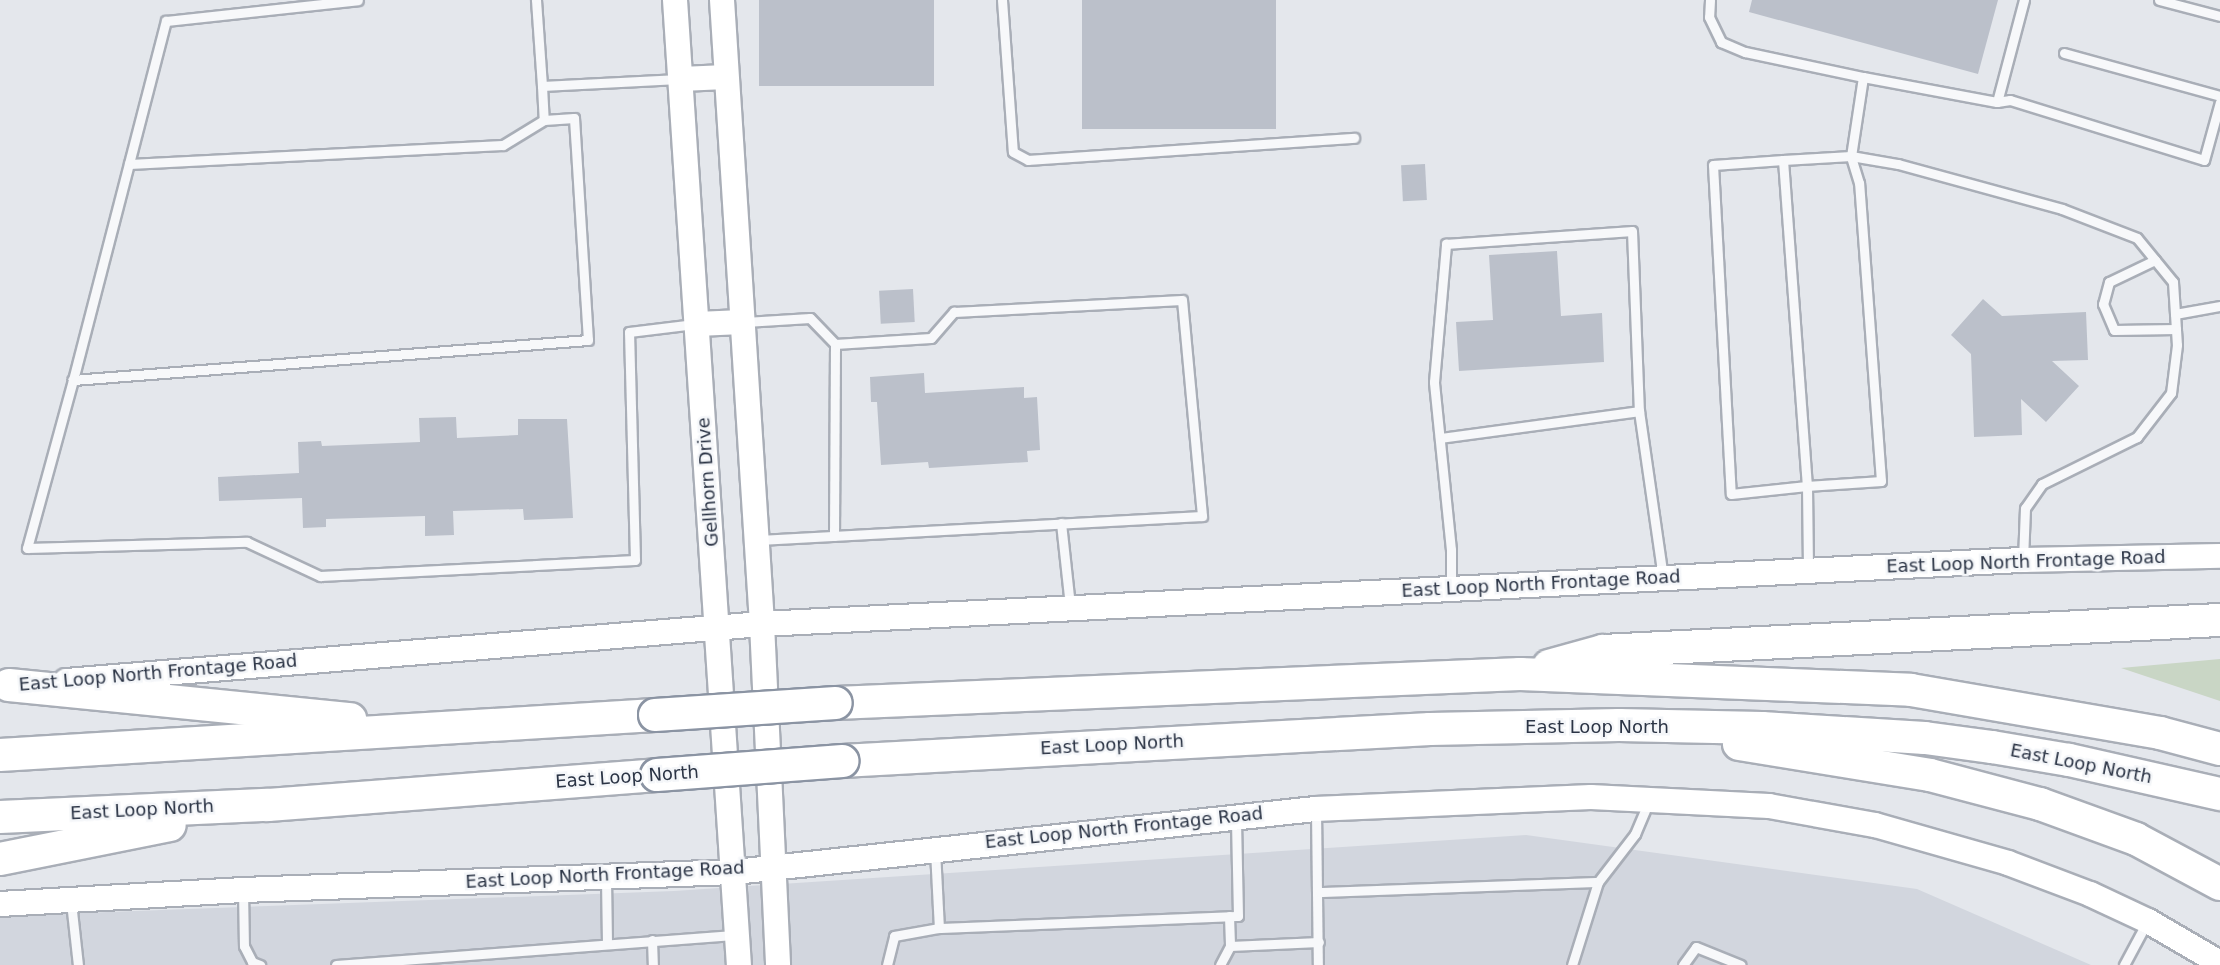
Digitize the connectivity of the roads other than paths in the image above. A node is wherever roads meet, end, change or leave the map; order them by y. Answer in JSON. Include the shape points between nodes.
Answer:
{"nodes":[{"id":1,"x":358,"y":0,"type":"edge"},
{"id":2,"x":536,"y":0,"type":"edge"},
{"id":3,"x":675,"y":0,"type":"edge"},
{"id":4,"x":722,"y":0,"type":"edge"},
{"id":5,"x":1002,"y":0,"type":"edge"},
{"id":6,"x":1710,"y":0,"type":"edge"},
{"id":7,"x":2024,"y":0,"type":"edge"},
{"id":8,"x":2159,"y":0,"type":"edge"},
{"id":9,"x":2220,"y":16,"type":"edge"},
{"id":10,"x":2064,"y":53,"type":"dead end"},
{"id":11,"x":726,"y":77,"type":"junction"},
{"id":12,"x":1863,"y":77,"type":"junction"},
{"id":13,"x":681,"y":79,"type":"junction"},
{"id":14,"x":542,"y":86,"type":"junction"},
{"id":15,"x":2220,"y":96,"type":"edge"},
{"id":16,"x":1997,"y":102,"type":"junction"},
{"id":17,"x":2220,"y":102,"type":"edge"},
{"id":18,"x":544,"y":120,"type":"junction"},
{"id":19,"x":1354,"y":138,"type":"dead end"},
{"id":20,"x":1851,"y":156,"type":"junction"},
{"id":21,"x":1783,"y":160,"type":"junction"},
{"id":22,"x":129,"y":164,"type":"junction"},
{"id":23,"x":2155,"y":260,"type":"junction"},
{"id":24,"x":2220,"y":306,"type":"edge"},
{"id":25,"x":2175,"y":314,"type":"junction"},
{"id":26,"x":742,"y":322,"type":"junction"},
{"id":27,"x":697,"y":324,"type":"junction"},
{"id":28,"x":2176,"y":329,"type":"junction"},
{"id":29,"x":835,"y":344,"type":"junction"},
{"id":30,"x":72,"y":380,"type":"junction"},
{"id":31,"x":1639,"y":411,"type":"junction"},
{"id":32,"x":1440,"y":438,"type":"junction"},
{"id":33,"x":1808,"y":486,"type":"junction"},
{"id":34,"x":1061,"y":524,"type":"junction"},
{"id":35,"x":834,"y":536,"type":"junction"},
{"id":36,"x":756,"y":540,"type":"junction"},
{"id":37,"x":2213,"y":555,"type":"edge"},
{"id":38,"x":2023,"y":560,"type":"junction"},
{"id":39,"x":1808,"y":571,"type":"junction"},
{"id":40,"x":1663,"y":578,"type":"junction"},
{"id":41,"x":1451,"y":589,"type":"junction"},
{"id":42,"x":1071,"y":609,"type":"junction"},
{"id":43,"x":2220,"y":620,"type":"edge"},
{"id":44,"x":762,"y":624,"type":"junction"},
{"id":45,"x":717,"y":628,"type":"junction"},
{"id":46,"x":1520,"y":674,"type":"junction"},
{"id":47,"x":5,"y":686,"type":"edge"},
{"id":48,"x":1619,"y":725,"type":"junction"},
{"id":49,"x":446,"y":729,"type":"junction"},
{"id":50,"x":2220,"y":749,"type":"edge"},
{"id":51,"x":0,"y":755,"type":"edge"},
{"id":52,"x":2220,"y":794,"type":"edge"},
{"id":53,"x":1650,"y":799,"type":"junction"},
{"id":54,"x":268,"y":805,"type":"junction"},
{"id":55,"x":1315,"y":809,"type":"junction"},
{"id":56,"x":1236,"y":816,"type":"junction"},
{"id":57,"x":0,"y":817,"type":"edge"},
{"id":58,"x":935,"y":848,"type":"junction"},
{"id":59,"x":0,"y":859,"type":"edge"},
{"id":60,"x":771,"y":866,"type":"junction"},
{"id":61,"x":735,"y":872,"type":"junction"},
{"id":62,"x":606,"y":877,"type":"junction"},
{"id":63,"x":1599,"y":882,"type":"junction"},
{"id":64,"x":2220,"y":884,"type":"edge"},
{"id":65,"x":243,"y":890,"type":"junction"},
{"id":66,"x":1320,"y":892,"type":"junction"},
{"id":67,"x":71,"y":902,"type":"junction"},
{"id":68,"x":0,"y":904,"type":"edge"},
{"id":69,"x":1229,"y":916,"type":"junction"},
{"id":70,"x":2148,"y":921,"type":"junction"},
{"id":71,"x":939,"y":928,"type":"junction"},
{"id":72,"x":737,"y":935,"type":"junction"},
{"id":73,"x":652,"y":940,"type":"junction"},
{"id":74,"x":1318,"y":942,"type":"junction"},
{"id":75,"x":607,"y":943,"type":"junction"},
{"id":76,"x":1230,"y":946,"type":"junction"},
{"id":77,"x":2220,"y":963,"type":"edge"},
{"id":78,"x":78,"y":965,"type":"edge"},
{"id":79,"x":260,"y":965,"type":"edge"},
{"id":80,"x":336,"y":965,"type":"edge"},
{"id":81,"x":653,"y":965,"type":"edge"},
{"id":82,"x":739,"y":965,"type":"edge"},
{"id":83,"x":778,"y":965,"type":"edge"},
{"id":84,"x":887,"y":965,"type":"edge"},
{"id":85,"x":1220,"y":965,"type":"edge"},
{"id":86,"x":1318,"y":965,"type":"edge"},
{"id":87,"x":1572,"y":965,"type":"edge"},
{"id":88,"x":1683,"y":965,"type":"edge"},
{"id":89,"x":1741,"y":965,"type":"edge"},
{"id":90,"x":2124,"y":965,"type":"edge"}],
"edges":[{"from":1,"to":22,"type":"lane","via":[[166,21]]},
{"from":2,"to":14,"type":"lane"},
{"from":3,"to":13,"type":"main road","name":"Gellhorn Drive"},
{"from":4,"to":11,"type":"main road"},
{"from":5,"to":19,"type":"lane","via":[[1012,152],[1028,160]]},
{"from":6,"to":12,"type":"lane","via":[[1709,17],[1721,42],[1745,52]]},
{"from":7,"to":16,"type":"lane"},
{"from":8,"to":9,"type":"lane"},
{"from":10,"to":15,"type":"lane"},
{"from":11,"to":13,"type":"main road"},
{"from":11,"to":26,"type":"main road"},
{"from":12,"to":16,"type":"lane"},
{"from":12,"to":20,"type":"lane"},
{"from":13,"to":14,"type":"lane"},
{"from":13,"to":27,"type":"main road","name":"Gellhorn Drive"},
{"from":14,"to":18,"type":"lane"},
{"from":16,"to":17,"type":"lane","via":[[2010,100],[2204,160]]},
{"from":18,"to":22,"type":"lane","via":[[503,146]]},
{"from":18,"to":30,"type":"lane","via":[[574,118],[588,340]]},
{"from":20,"to":21,"type":"lane"},
{"from":20,"to":23,"type":"lane","via":[[1898,164],[2062,209],[2137,238]]},
{"from":20,"to":33,"type":"lane","via":[[1859,183],[1881,481]]},
{"from":21,"to":33,"type":"lane"},
{"from":21,"to":33,"type":"lane","via":[[1713,165],[1731,494]]},
{"from":22,"to":30,"type":"lane"},
{"from":23,"to":25,"type":"lane","via":[[2173,282]]},
{"from":23,"to":28,"type":"lane","via":[[2109,282],[2103,304],[2114,330]]},
{"from":24,"to":25,"type":"lane"},
{"from":25,"to":28,"type":"lane"},
{"from":26,"to":27,"type":"main road"},
{"from":26,"to":29,"type":"lane","via":[[810,318]]},
{"from":26,"to":36,"type":"main road"},
{"from":27,"to":30,"type":"lane","via":[[629,332],[635,560],[321,576],[247,542],[27,548]]},
{"from":27,"to":45,"type":"main road","name":"Gellhorn Drive"},
{"from":28,"to":38,"type":"lane","via":[[2171,393],[2137,437],[2042,484],[2025,508]]},
{"from":29,"to":34,"type":"lane","via":[[931,338],[954,312],[1182,300],[1202,516]]},
{"from":29,"to":35,"type":"lane"},
{"from":31,"to":32,"type":"lane"},
{"from":31,"to":32,"type":"lane","via":[[1632,231],[1446,244],[1434,382]]},
{"from":31,"to":40,"type":"lane"},
{"from":32,"to":41,"type":"lane"},
{"from":33,"to":39,"type":"lane"},
{"from":34,"to":35,"type":"lane"},
{"from":34,"to":42,"type":"lane"},
{"from":35,"to":36,"type":"lane"},
{"from":36,"to":44,"type":"main road"},
{"from":37,"to":38,"type":"main road","name":"East Loop North Frontage Road"},
{"from":38,"to":39,"type":"main road","name":"East Loop North Frontage Road"},
{"from":39,"to":40,"type":"main road","name":"East Loop North Frontage Road"},
{"from":40,"to":41,"type":"main road","name":"East Loop North Frontage Road"},
{"from":41,"to":42,"type":"main road","name":"East Loop North Frontage Road"},
{"from":42,"to":44,"type":"main road","name":"East Loop North Frontage Road"},
{"from":43,"to":46,"type":"highway","via":[[1604,651]]},
{"from":44,"to":45,"type":"main road","name":"East Loop North Frontage Road"},
{"from":44,"to":60,"type":"main road"},
{"from":45,"to":47,"type":"main road","name":"East Loop North Frontage Road"},
{"from":45,"to":61,"type":"main road","name":"Gellhorn Drive"},
{"from":46,"to":49,"type":"highway","bridge":true,"via":[[836,702]]},
{"from":46,"to":50,"type":"highway","via":[[1911,690],[2160,733]]},
{"from":47,"to":49,"type":"highway"},
{"from":48,"to":52,"type":"highway","name":"East Loop North","via":[[1762,728],[1925,738],[2069,760]]},
{"from":48,"to":54,"type":"highway","name":"East Loop North","bridge":true,"via":[[1430,729],[842,761]]},
{"from":48,"to":64,"type":"highway","via":[[1930,775],[2040,804],[2136,839]]},
{"from":49,"to":51,"type":"highway"},
{"from":53,"to":55,"type":"main road","name":"East Loop North Frontage Road","via":[[1591,797]]},
{"from":53,"to":63,"type":"lane","via":[[1635,834]]},
{"from":53,"to":70,"type":"main road","name":"East Loop North Frontage Road","via":[[1769,806],[1875,825],[2008,863]]},
{"from":54,"to":57,"type":"highway","name":"East Loop North"},
{"from":54,"to":59,"type":"highway"},
{"from":55,"to":56,"type":"main road","name":"East Loop North Frontage Road"},
{"from":55,"to":66,"type":"lane"},
{"from":56,"to":58,"type":"main road","name":"East Loop North Frontage Road"},
{"from":56,"to":69,"type":"lane","via":[[1238,916]]},
{"from":58,"to":60,"type":"main road","name":"East Loop North Frontage Road"},
{"from":58,"to":71,"type":"lane"},
{"from":60,"to":61,"type":"main road","name":"East Loop North Frontage Road"},
{"from":60,"to":83,"type":"main road"},
{"from":61,"to":62,"type":"main road","name":"East Loop North Frontage Road"},
{"from":61,"to":72,"type":"main road","name":"Gellhorn Drive"},
{"from":62,"to":65,"type":"main road","name":"East Loop North Frontage Road"},
{"from":62,"to":75,"type":"lane"},
{"from":63,"to":66,"type":"lane"},
{"from":63,"to":87,"type":"lane"},
{"from":65,"to":67,"type":"main road","name":"East Loop North Frontage Road"},
{"from":65,"to":79,"type":"lane","via":[[244,946],[252,962]]},
{"from":66,"to":74,"type":"lane"},
{"from":67,"to":68,"type":"main road","name":"East Loop North Frontage Road"},
{"from":67,"to":78,"type":"lane"},
{"from":69,"to":71,"type":"lane"},
{"from":69,"to":76,"type":"lane"},
{"from":70,"to":77,"type":"main road","name":"East Loop North Frontage Road"},
{"from":70,"to":90,"type":"lane"},
{"from":71,"to":84,"type":"lane","via":[[894,936]]},
{"from":72,"to":73,"type":"lane"},
{"from":72,"to":82,"type":"main road","name":"Gellhorn Drive"},
{"from":73,"to":75,"type":"lane"},
{"from":73,"to":81,"type":"lane"},
{"from":74,"to":76,"type":"lane"},
{"from":74,"to":86,"type":"lane"},
{"from":75,"to":80,"type":"lane"},
{"from":76,"to":85,"type":"lane"},
{"from":88,"to":89,"type":"lane","via":[[1696,947]]}]}
